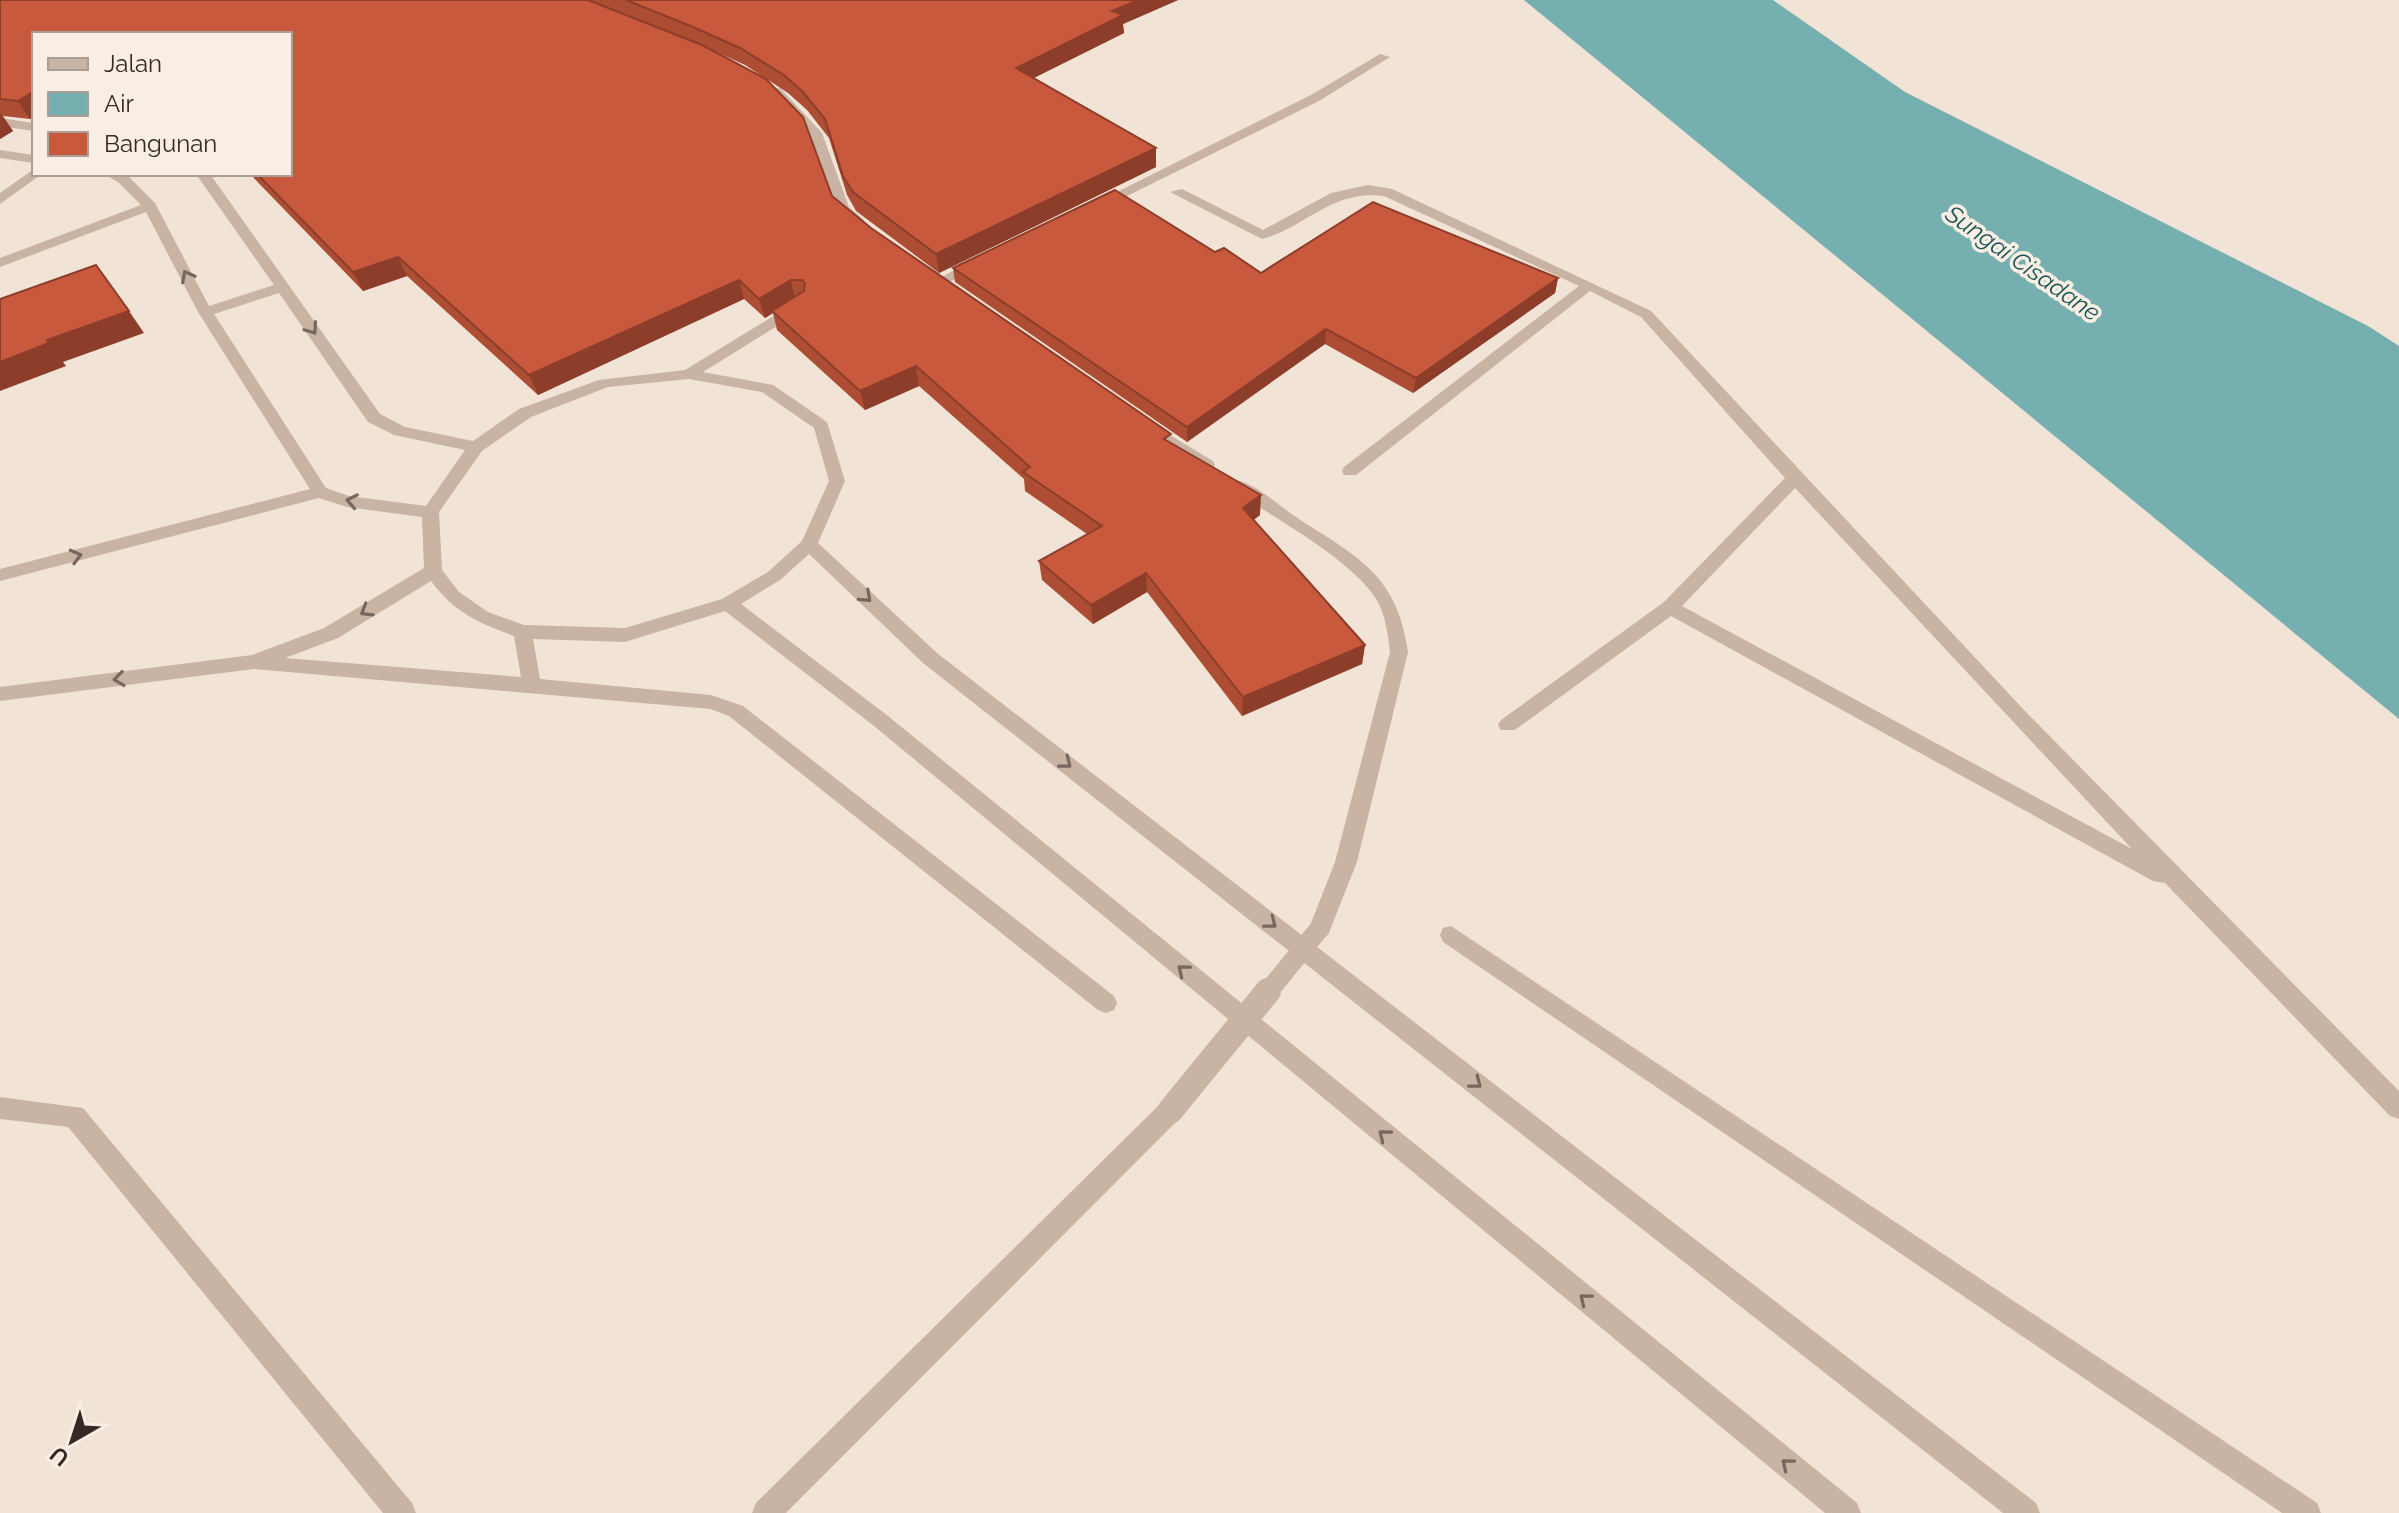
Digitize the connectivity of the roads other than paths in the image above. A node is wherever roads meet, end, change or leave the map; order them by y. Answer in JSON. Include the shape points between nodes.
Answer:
{"nodes":[{"id":1,"x":1384,"y":57,"type":"dead end"},
{"id":2,"x":763,"y":85,"type":"edge"},
{"id":3,"x":0,"y":122,"type":"edge"},
{"id":4,"x":32,"y":127,"type":"edge"},
{"id":5,"x":0,"y":154,"type":"edge"},
{"id":6,"x":32,"y":159,"type":"edge"},
{"id":7,"x":32,"y":175,"type":"edge"},
{"id":8,"x":116,"y":176,"type":"edge"},
{"id":9,"x":204,"y":176,"type":"edge"},
{"id":10,"x":1177,"y":192,"type":"dead end"},
{"id":11,"x":0,"y":200,"type":"edge"},
{"id":12,"x":150,"y":206,"type":"junction"},
{"id":13,"x":1092,"y":208,"type":"edge"},
{"id":14,"x":872,"y":234,"type":"edge"},
{"id":15,"x":994,"y":255,"type":"edge"},
{"id":16,"x":0,"y":263,"type":"edge"},
{"id":17,"x":939,"y":282,"type":"edge"},
{"id":18,"x":1589,"y":285,"type":"junction"},
{"id":19,"x":283,"y":287,"type":"junction"},
{"id":20,"x":802,"y":305,"type":"edge"},
{"id":21,"x":205,"y":312,"type":"junction"},
{"id":22,"x":689,"y":374,"type":"junction"},
{"id":23,"x":1130,"y":415,"type":"edge"},
{"id":24,"x":476,"y":447,"type":"junction"},
{"id":25,"x":1350,"y":471,"type":"dead end"},
{"id":26,"x":1794,"y":479,"type":"junction"},
{"id":27,"x":320,"y":492,"type":"junction"},
{"id":28,"x":430,"y":512,"type":"junction"},
{"id":29,"x":809,"y":544,"type":"junction"},
{"id":30,"x":433,"y":571,"type":"junction"},
{"id":31,"x":0,"y":575,"type":"edge"},
{"id":32,"x":728,"y":604,"type":"junction"},
{"id":33,"x":1670,"y":607,"type":"junction"},
{"id":34,"x":523,"y":632,"type":"junction"},
{"id":35,"x":254,"y":662,"type":"junction"},
{"id":36,"x":532,"y":686,"type":"junction"},
{"id":37,"x":0,"y":694,"type":"edge"},
{"id":38,"x":1508,"y":725,"type":"dead end"},
{"id":39,"x":2177,"y":884,"type":"junction"},
{"id":40,"x":1451,"y":935,"type":"dead end"},
{"id":41,"x":1106,"y":1003,"type":"dead end"},
{"id":42,"x":0,"y":1108,"type":"edge"},
{"id":43,"x":2399,"y":1108,"type":"edge"},
{"id":44,"x":402,"y":1513,"type":"edge"},
{"id":45,"x":766,"y":1513,"type":"edge"},
{"id":46,"x":1847,"y":1513,"type":"edge"},
{"id":47,"x":2026,"y":1513,"type":"edge"},
{"id":48,"x":2307,"y":1513,"type":"edge"}],
"edges":[{"from":1,"to":13,"type":"street","via":[[1315,98]]},
{"from":2,"to":14,"type":"street","via":[[816,133],[843,209]]},
{"from":3,"to":4,"type":"street"},
{"from":5,"to":6,"type":"street"},
{"from":7,"to":11,"type":"street"},
{"from":8,"to":12,"type":"street"},
{"from":9,"to":19,"type":"street"},
{"from":10,"to":18,"type":"street","via":[[1262,235],[1344,191],[1378,190]]},
{"from":12,"to":16,"type":"street"},
{"from":21,"to":12,"type":"street","one_way":true},
{"from":15,"to":17,"type":"street"},
{"from":18,"to":25,"type":"street"},
{"from":18,"to":26,"type":"street","via":[[1646,314]]},
{"from":19,"to":21,"type":"street"},
{"from":19,"to":24,"type":"street","one_way":true,"via":[[374,418],[400,431]]},
{"from":20,"to":22,"type":"street"},
{"from":21,"to":27,"type":"street"},
{"from":22,"to":24,"type":"street","via":[[605,383],[525,413]]},
{"from":22,"to":29,"type":"street","via":[[767,388],[821,426],[837,481]]},
{"from":23,"to":45,"type":"street","bridge":true,"via":[[1366,572],[1387,602],[1399,652],[1346,862],[1320,928],[1170,1111]]},
{"from":24,"to":28,"type":"street"},
{"from":26,"to":33,"type":"street"},
{"from":26,"to":39,"type":"street"},
{"from":28,"to":27,"type":"street","one_way":true,"via":[[347,501]]},
{"from":31,"to":27,"type":"street","one_way":true},
{"from":28,"to":30,"type":"street"},
{"from":29,"to":32,"type":"street","via":[[774,576]]},
{"from":29,"to":47,"type":"street","one_way":true,"via":[[930,658]]},
{"from":30,"to":34,"type":"street","via":[[453,597],[482,617]]},
{"from":30,"to":35,"type":"street","one_way":true,"via":[[331,633]]},
{"from":32,"to":34,"type":"street","via":[[625,635]]},
{"from":46,"to":32,"type":"street","one_way":true,"via":[[881,721]]},
{"from":33,"to":38,"type":"street"},
{"from":33,"to":39,"type":"street"},
{"from":34,"to":36,"type":"street"},
{"from":35,"to":36,"type":"street"},
{"from":35,"to":37,"type":"street","one_way":true},
{"from":36,"to":41,"type":"street","via":[[711,702],[736,711]]},
{"from":39,"to":43,"type":"street"},
{"from":40,"to":48,"type":"street"},
{"from":42,"to":44,"type":"street","via":[[74,1116]]}]}
